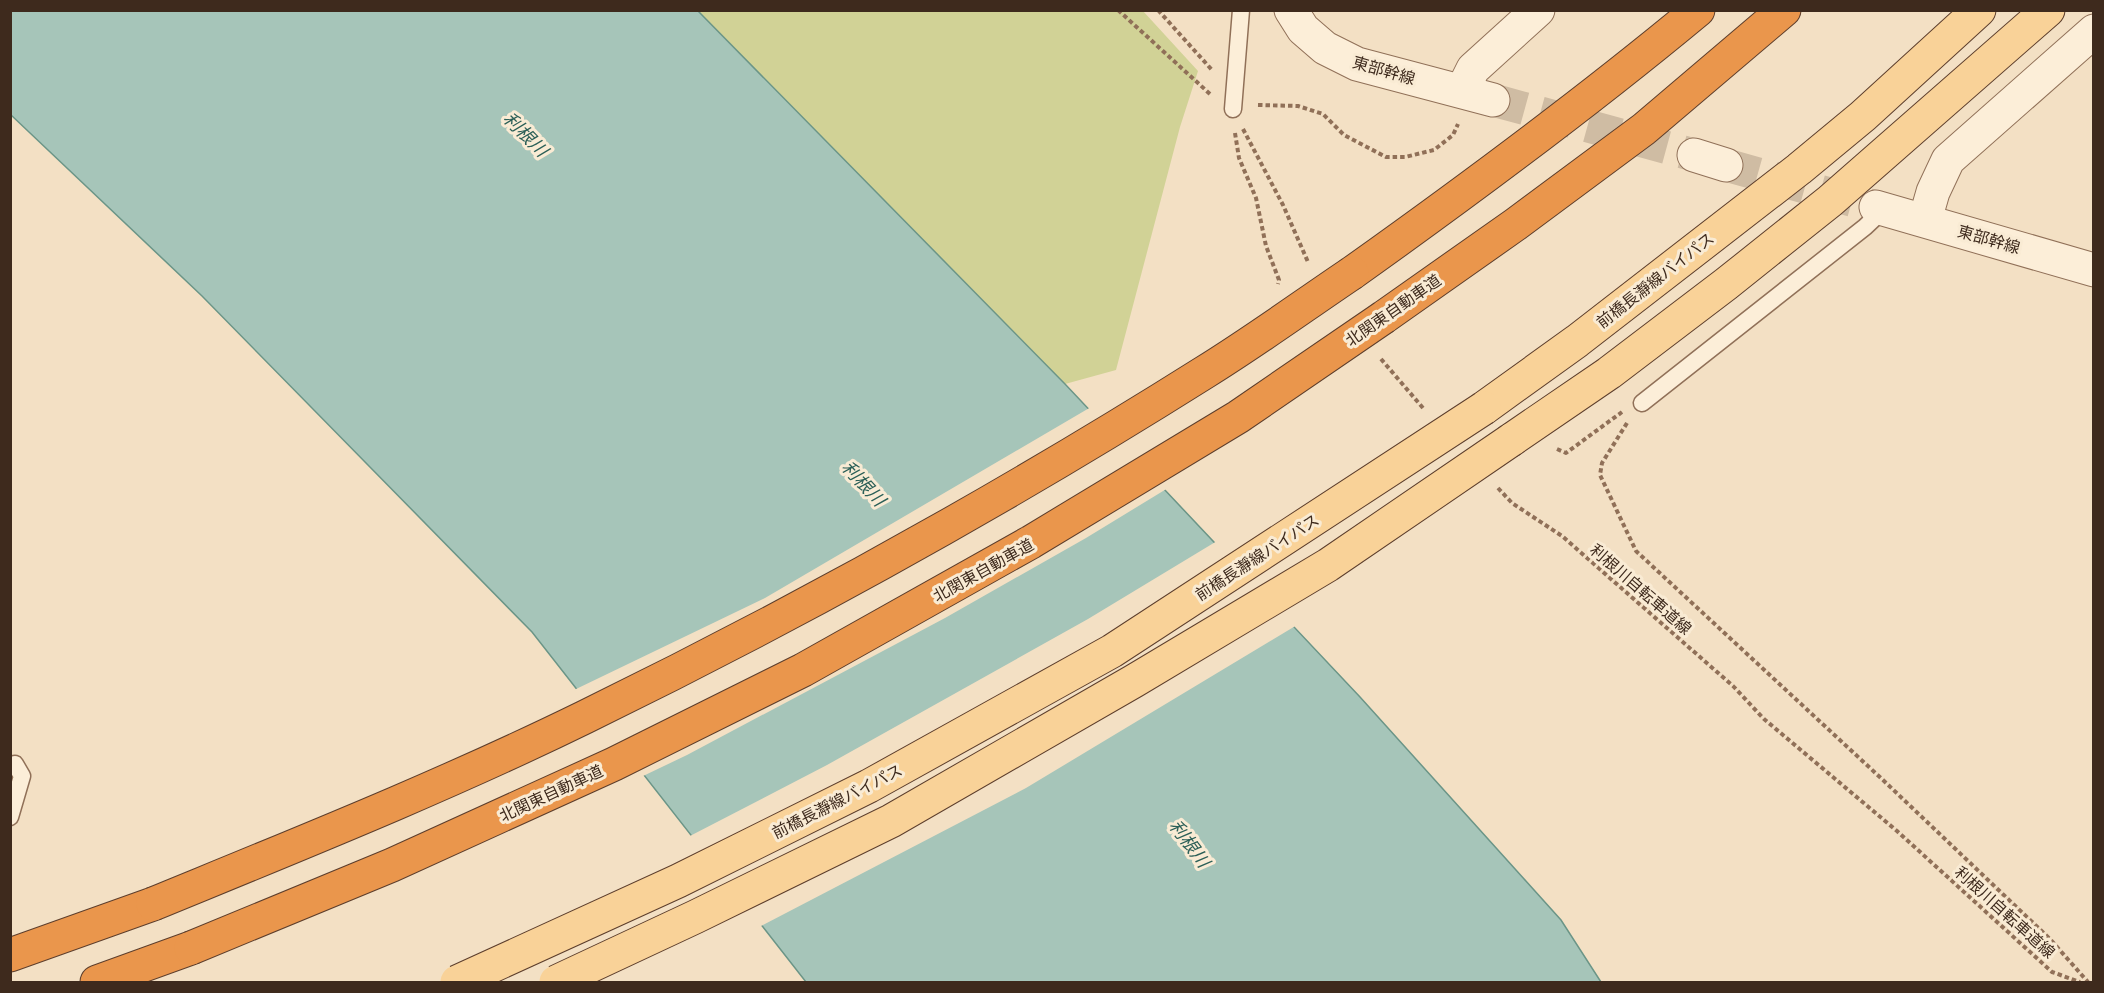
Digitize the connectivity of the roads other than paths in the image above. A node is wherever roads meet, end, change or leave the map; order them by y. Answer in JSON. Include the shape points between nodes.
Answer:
{"nodes":[{"id":1,"x":1241,"y":10,"type":"edge"},
{"id":2,"x":1291,"y":10,"type":"edge"},
{"id":3,"x":1538,"y":10,"type":"edge"},
{"id":4,"x":1698,"y":10,"type":"edge"},
{"id":5,"x":1784,"y":10,"type":"edge"},
{"id":6,"x":1979,"y":10,"type":"edge"},
{"id":7,"x":2048,"y":10,"type":"edge"},
{"id":8,"x":2094,"y":31,"type":"edge"},
{"id":9,"x":1493,"y":100,"type":"tunnel mouth"},
{"id":10,"x":1461,"y":106,"type":"junction"},
{"id":11,"x":1233,"y":109,"type":"road end"},
{"id":12,"x":1694,"y":156,"type":"tunnel mouth"},
{"id":13,"x":1726,"y":165,"type":"tunnel mouth"},
{"id":14,"x":1880,"y":208,"type":"joint"},
{"id":15,"x":1925,"y":220,"type":"junction"},
{"id":16,"x":2094,"y":270,"type":"edge"},
{"id":17,"x":1642,"y":403,"type":"road end"},
{"id":18,"x":15,"y":764,"type":"dead end"},
{"id":19,"x":10,"y":817,"type":"edge"},
{"id":20,"x":10,"y":955,"type":"edge"},
{"id":21,"x":97,"y":982,"type":"edge"},
{"id":22,"x":457,"y":982,"type":"edge"},
{"id":23,"x":556,"y":982,"type":"edge"}],
"edges":[{"from":1,"to":11,"type":"lane"},
{"from":2,"to":10,"type":"street","name":"東部幹線","via":[[1303,29],[1325,48]]},
{"from":3,"to":10,"type":"street","via":[[1473,69]]},
{"from":4,"to":20,"type":"highway","bridge":true,"via":[[1496,170],[1352,273],[1207,371],[993,501],[776,620],[584,717],[407,799],[153,904]]},
{"from":5,"to":21,"type":"highway","name":"北関東自動車道","bridge":true,"via":[[1644,129],[1516,224],[1238,417],[1051,531],[803,670],[614,764],[392,865],[191,948]]},
{"from":6,"to":22,"type":"main road","name":"前橋長瀞線バイパス","bridge":true,"via":[[1799,169],[1577,340],[1484,408],[1112,651],[869,786],[678,881]]},
{"from":7,"to":23,"type":"main road","bridge":true,"via":[[1895,146],[1726,284],[1618,366],[1328,565],[902,815]]},
{"from":8,"to":15,"type":"street","via":[[1948,160]]},
{"from":9,"to":10,"type":"street","name":"東部幹線"},
{"from":12,"to":13,"type":"street"},
{"from":14,"to":15,"type":"street","name":"東部幹線"},
{"from":14,"to":17,"type":"lane","via":[[1865,227]]},
{"from":15,"to":16,"type":"street","name":"東部幹線"},
{"from":18,"to":19,"type":"lane","via":[[22,776]]}]}
